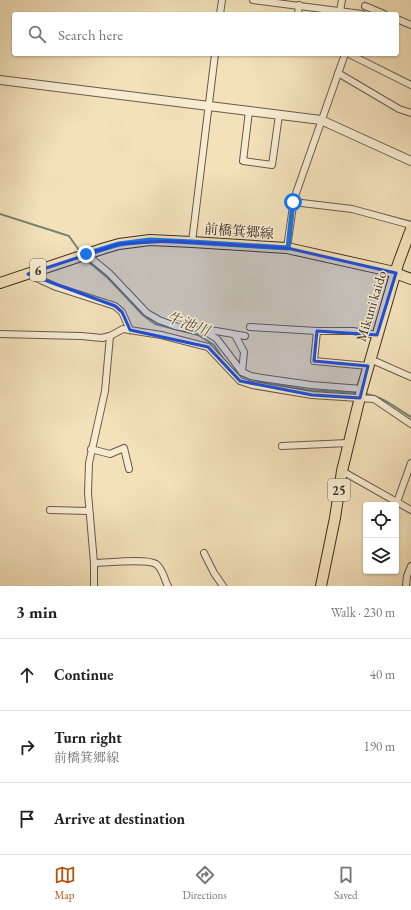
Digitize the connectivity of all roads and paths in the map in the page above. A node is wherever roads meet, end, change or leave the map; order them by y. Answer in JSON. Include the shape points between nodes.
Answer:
{"nodes":[{"id":1,"x":222,"y":0,"type":"edge"},
{"id":2,"x":253,"y":0,"type":"edge"},
{"id":3,"x":342,"y":0,"type":"edge"},
{"id":4,"x":367,"y":3,"type":"edge"},
{"id":5,"x":299,"y":5,"type":"junction"},
{"id":6,"x":340,"y":11,"type":"junction"},
{"id":7,"x":220,"y":12,"type":"edge"},
{"id":8,"x":298,"y":12,"type":"edge"},
{"id":9,"x":347,"y":12,"type":"edge"},
{"id":10,"x":381,"y":12,"type":"edge"},
{"id":11,"x":399,"y":20,"type":"edge"},
{"id":12,"x":411,"y":25,"type":"edge"},
{"id":13,"x":215,"y":56,"type":"edge"},
{"id":14,"x":344,"y":56,"type":"edge"},
{"id":15,"x":353,"y":56,"type":"edge"},
{"id":16,"x":338,"y":73,"type":"junction"},
{"id":17,"x":0,"y":80,"type":"edge"},
{"id":18,"x":411,"y":85,"type":"edge"},
{"id":19,"x":209,"y":106,"type":"junction"},
{"id":20,"x":249,"y":111,"type":"junction"},
{"id":21,"x":411,"y":113,"type":"edge"},
{"id":22,"x":279,"y":115,"type":"junction"},
{"id":23,"x":321,"y":120,"type":"junction"},
{"id":24,"x":411,"y":161,"type":"edge"},
{"id":25,"x":293,"y":202,"type":"junction"},
{"id":26,"x":411,"y":225,"type":"edge"},
{"id":27,"x":411,"y":229,"type":"edge"},
{"id":28,"x":192,"y":242,"type":"junction"},
{"id":29,"x":288,"y":248,"type":"junction"},
{"id":30,"x":84,"y":255,"type":"junction"},
{"id":31,"x":396,"y":273,"type":"junction"},
{"id":32,"x":28,"y":274,"type":"junction"},
{"id":33,"x":411,"y":279,"type":"edge"},
{"id":34,"x":0,"y":283,"type":"edge"},
{"id":35,"x":250,"y":327,"type":"dead end"},
{"id":36,"x":192,"y":329,"type":"junction"},
{"id":37,"x":130,"y":330,"type":"junction"},
{"id":38,"x":317,"y":331,"type":"junction"},
{"id":39,"x":206,"y":332,"type":"junction"},
{"id":40,"x":0,"y":334,"type":"edge"},
{"id":41,"x":235,"y":335,"type":"junction"},
{"id":42,"x":377,"y":335,"type":"junction"},
{"id":43,"x":110,"y":336,"type":"junction"},
{"id":44,"x":246,"y":336,"type":"dead end"},
{"id":45,"x":189,"y":342,"type":"junction"},
{"id":46,"x":369,"y":362,"type":"junction"},
{"id":47,"x":242,"y":372,"type":"junction"},
{"id":48,"x":411,"y":377,"type":"edge"},
{"id":49,"x":361,"y":393,"type":"junction"},
{"id":50,"x":411,"y":424,"type":"edge"},
{"id":51,"x":348,"y":443,"type":"junction"},
{"id":52,"x":282,"y":446,"type":"dead end"},
{"id":53,"x":91,"y":449,"type":"junction"},
{"id":54,"x":411,"y":463,"type":"edge"},
{"id":55,"x":129,"y":469,"type":"dead end"},
{"id":56,"x":342,"y":471,"type":"junction"},
{"id":57,"x":397,"y":502,"type":"joint"},
{"id":58,"x":399,"y":503,"type":"edge"},
{"id":59,"x":50,"y":510,"type":"dead end"},
{"id":60,"x":411,"y":510,"type":"edge"},
{"id":61,"x":89,"y":511,"type":"junction"},
{"id":62,"x":204,"y":553,"type":"dead end"},
{"id":63,"x":94,"y":563,"type":"junction"},
{"id":64,"x":411,"y":566,"type":"edge"},
{"id":65,"x":94,"y":586,"type":"edge"},
{"id":66,"x":168,"y":586,"type":"edge"},
{"id":67,"x":223,"y":586,"type":"edge"},
{"id":68,"x":321,"y":586,"type":"edge"},
{"id":69,"x":406,"y":586,"type":"edge"}],
"edges":[{"from":1,"to":7,"type":"street"},
{"from":2,"to":5,"type":"street"},
{"from":3,"to":6,"type":"street"},
{"from":4,"to":10,"type":"street"},
{"from":5,"to":6,"type":"street"},
{"from":5,"to":8,"type":"street"},
{"from":6,"to":9,"type":"street"},
{"from":11,"to":12,"type":"street"},
{"from":13,"to":19,"type":"street"},
{"from":14,"to":16,"type":"street"},
{"from":15,"to":18,"type":"street"},
{"from":16,"to":21,"type":"street","via":[[399,109]]},
{"from":16,"to":23,"type":"street"},
{"from":17,"to":19,"type":"street"},
{"from":19,"to":20,"type":"street"},
{"from":19,"to":28,"type":"street"},
{"from":20,"to":22,"type":"street"},
{"from":20,"to":22,"type":"street","via":[[243,161],[272,165]]},
{"from":22,"to":23,"type":"street"},
{"from":23,"to":24,"type":"street"},
{"from":23,"to":25,"type":"street"},
{"from":25,"to":26,"type":"street","via":[[352,209]]},
{"from":25,"to":29,"type":"street"},
{"from":27,"to":31,"type":"main road","name":"Mikuni kaido","number":"25"},
{"from":28,"to":29,"type":"main road","name":"前橋箕郷線","number":"6"},
{"from":28,"to":30,"type":"main road","name":"前橋箕郷線","number":"6","via":[[150,240],[119,244]]},
{"from":29,"to":31,"type":"main road","name":"前橋箕郷線","number":"6"},
{"from":30,"to":32,"type":"main road","name":"前橋箕郷線","number":"6"},
{"from":30,"to":36,"type":"street","via":[[109,273],[147,314]]},
{"from":31,"to":33,"type":"main road","name":"前橋箕郷線","number":"6"},
{"from":31,"to":42,"type":"main road","name":"Mikuni kaido","number":"25"},
{"from":32,"to":34,"type":"main road","name":"前橋箕郷線","number":"6"},
{"from":32,"to":37,"type":"street","via":[[115,306],[122,312]]},
{"from":35,"to":38,"type":"street"},
{"from":36,"to":39,"type":"street"},
{"from":36,"to":45,"type":"street"},
{"from":37,"to":43,"type":"street","via":[[123,329]]},
{"from":37,"to":45,"type":"street"},
{"from":38,"to":42,"type":"street","via":[[353,331]]},
{"from":38,"to":46,"type":"street","via":[[314,361]]},
{"from":39,"to":41,"type":"street","via":[[210,330]]},
{"from":39,"to":47,"type":"street","via":[[217,339]]},
{"from":40,"to":43,"type":"street","via":[[102,338]]},
{"from":41,"to":44,"type":"street"},
{"from":41,"to":47,"type":"street","via":[[244,352]]},
{"from":42,"to":46,"type":"main road","name":"Mikuni kaido","number":"25"},
{"from":43,"to":53,"type":"street","via":[[105,391]]},
{"from":45,"to":49,"type":"street","via":[[208,347],[240,381],[252,385],[312,394]]},
{"from":46,"to":48,"type":"street"},
{"from":46,"to":49,"type":"main road","name":"Mikuni kaido","number":"25"},
{"from":47,"to":49,"type":"street","via":[[262,378]]},
{"from":49,"to":50,"type":"street"},
{"from":49,"to":51,"type":"main road","name":"Mikuni kaido","number":"25"},
{"from":51,"to":52,"type":"street"},
{"from":51,"to":56,"type":"main road","name":"Mikuni kaido","number":"25"},
{"from":53,"to":55,"type":"street","via":[[110,454],[124,448]]},
{"from":53,"to":61,"type":"street","via":[[88,476]]},
{"from":54,"to":57,"type":"street"},
{"from":56,"to":57,"type":"street"},
{"from":56,"to":68,"type":"main road","name":"Mikuni kaido","number":"25"},
{"from":58,"to":60,"type":"street"},
{"from":59,"to":61,"type":"street"},
{"from":61,"to":63,"type":"street"},
{"from":62,"to":67,"type":"street"},
{"from":63,"to":65,"type":"street"},
{"from":63,"to":66,"type":"street","via":[[147,562],[157,565],[162,570]]},
{"from":64,"to":69,"type":"street"}]}
